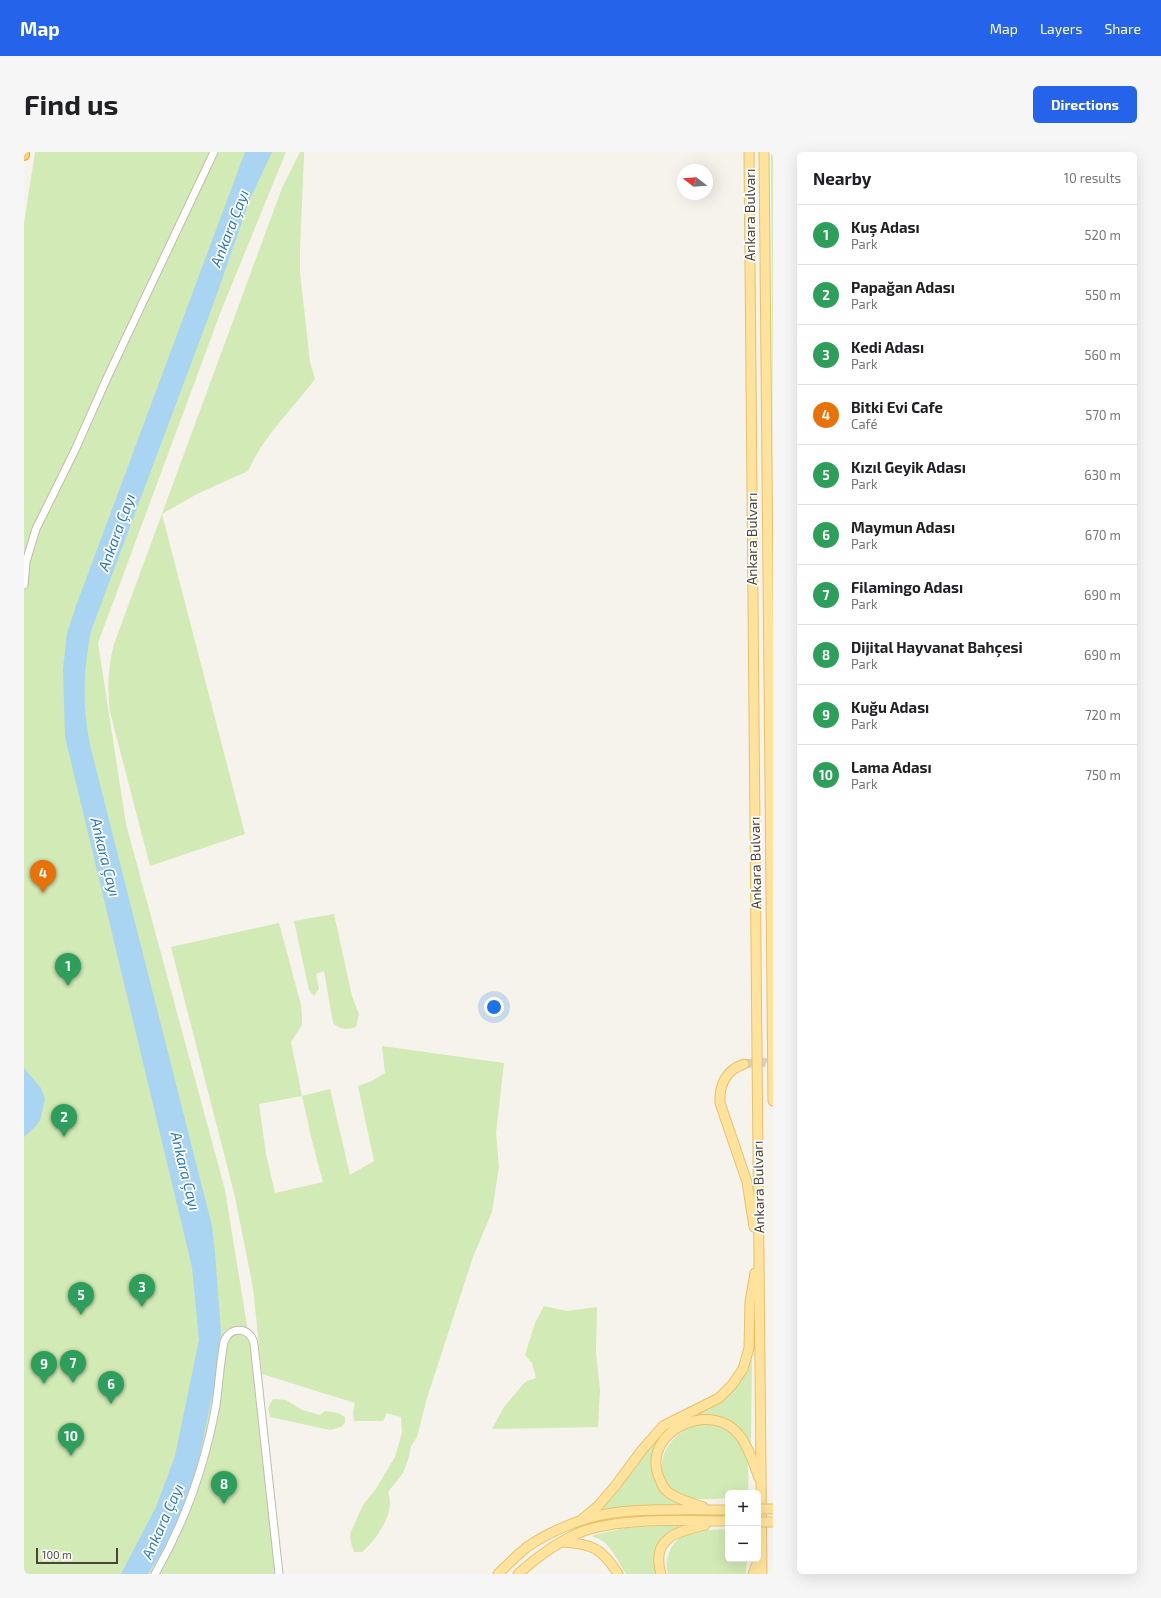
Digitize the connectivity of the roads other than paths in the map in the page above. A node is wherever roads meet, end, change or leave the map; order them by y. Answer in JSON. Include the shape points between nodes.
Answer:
{"nodes":[{"id":1,"x":214,"y":152,"type":"edge"},
{"id":2,"x":749,"y":152,"type":"edge"},
{"id":3,"x":764,"y":152,"type":"edge"},
{"id":4,"x":24,"y":585,"type":"edge"},
{"id":5,"x":744,"y":1064,"type":"tunnel mouth"},
{"id":6,"x":773,"y":1101,"type":"edge"},
{"id":7,"x":759,"y":1253,"type":"junction"},
{"id":8,"x":761,"y":1484,"type":"junction"},
{"id":9,"x":710,"y":1509,"type":"junction"},
{"id":10,"x":761,"y":1509,"type":"edge"},
{"id":11,"x":773,"y":1509,"type":"edge"},
{"id":12,"x":725,"y":1510,"type":"edge"},
{"id":13,"x":580,"y":1521,"type":"junction"},
{"id":14,"x":725,"y":1521,"type":"edge"},
{"id":15,"x":725,"y":1521,"type":"edge"},
{"id":16,"x":761,"y":1522,"type":"edge"},
{"id":17,"x":773,"y":1522,"type":"edge"},
{"id":18,"x":562,"y":1541,"type":"junction"},
{"id":19,"x":762,"y":1553,"type":"junction"},
{"id":20,"x":618,"y":1572,"type":"edge"},
{"id":21,"x":155,"y":1574,"type":"edge"},
{"id":22,"x":279,"y":1574,"type":"edge"},
{"id":23,"x":498,"y":1574,"type":"edge"},
{"id":24,"x":518,"y":1574,"type":"edge"},
{"id":25,"x":661,"y":1574,"type":"edge"},
{"id":26,"x":753,"y":1574,"type":"edge"},
{"id":27,"x":762,"y":1574,"type":"edge"}],
"edges":[{"from":1,"to":4,"type":"street","via":[[36,529],[26,562]]},
{"from":2,"to":7,"type":"main road","name":"Ankara Bulvarı"},
{"from":3,"to":6,"type":"main road","name":"Ankara Bulvarı"},
{"from":5,"to":7,"type":"main road","via":[[734,1069],[723,1080],[719,1094],[720,1104],[747,1182]]},
{"from":7,"to":8,"type":"main road","name":"Ankara Bulvarı"},
{"from":7,"to":13,"type":"main road","via":[[750,1302],[749,1348],[743,1369],[719,1398],[663,1426],[612,1490]]},
{"from":8,"to":9,"type":"main road","via":[[747,1447],[740,1435],[731,1427],[708,1418],[682,1425],[673,1430],[661,1444],[656,1461],[657,1473],[669,1493]]},
{"from":8,"to":19,"type":"main road","name":"Ankara Bulvarı"},
{"from":9,"to":12,"type":"main road"},
{"from":9,"to":13,"type":"main road","via":[[611,1513]]},
{"from":10,"to":11,"type":"main road","bridge":true},
{"from":13,"to":23,"type":"main road","via":[[556,1530],[527,1547]]},
{"from":14,"to":18,"type":"main road","via":[[636,1522],[601,1526]]},
{"from":15,"to":25,"type":"main road","via":[[686,1529],[670,1536],[660,1550]]},
{"from":16,"to":17,"type":"main road","bridge":true},
{"from":18,"to":20,"type":"main road","via":[[592,1546],[604,1554]]},
{"from":18,"to":24,"type":"main road","via":[[536,1557]]},
{"from":19,"to":26,"type":"main road"},
{"from":19,"to":27,"type":"main road","name":"Ankara Bulvarı"},
{"from":21,"to":22,"type":"street","via":[[186,1511],[204,1460],[216,1405],[225,1338],[239,1330],[250,1335],[254,1344]]}]}
